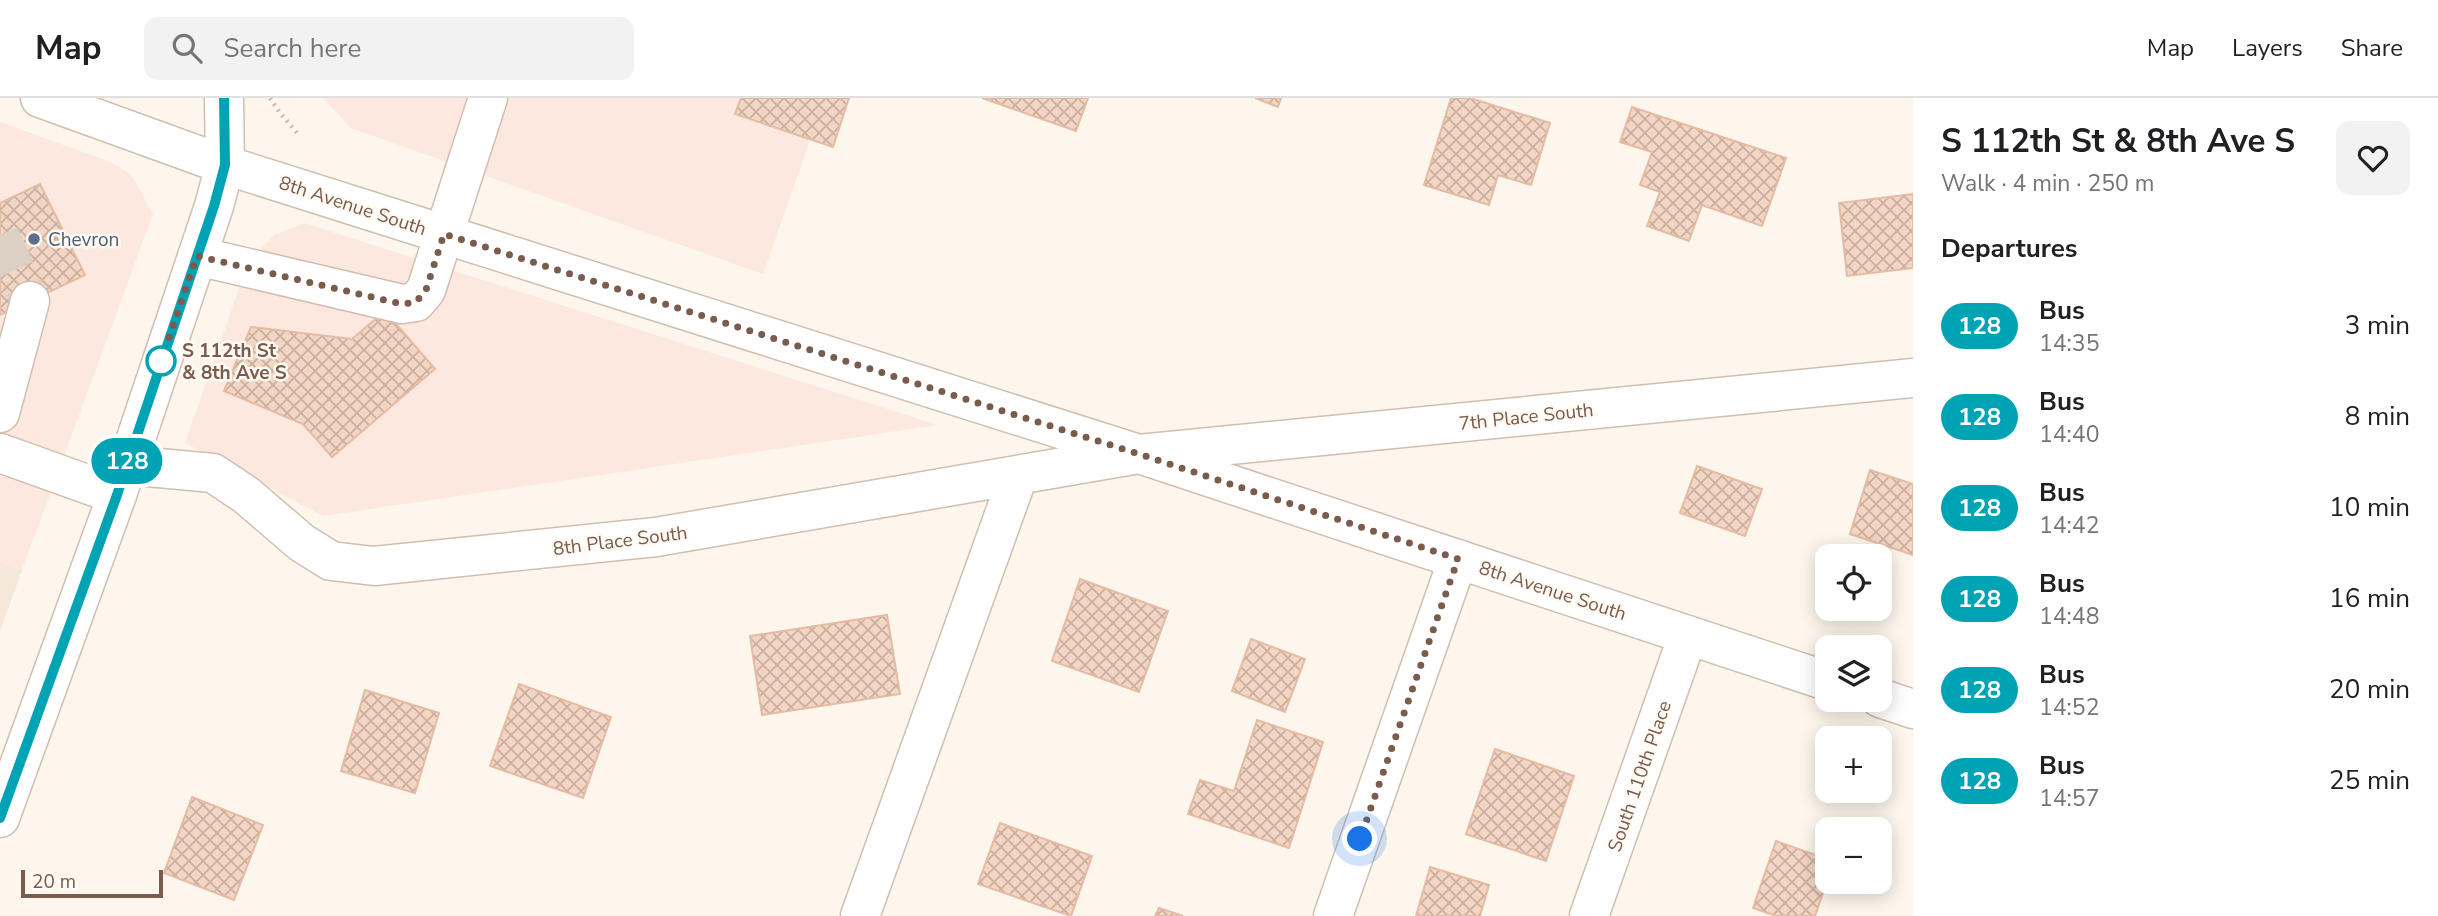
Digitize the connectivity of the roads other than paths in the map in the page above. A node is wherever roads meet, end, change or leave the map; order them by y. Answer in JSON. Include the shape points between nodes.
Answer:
{"nodes":[{"id":1,"x":40,"y":98,"type":"edge"},
{"id":2,"x":224,"y":98,"type":"edge"},
{"id":3,"x":488,"y":98,"type":"edge"},
{"id":4,"x":225,"y":165,"type":"junction"},
{"id":5,"x":444,"y":234,"type":"junction"},
{"id":6,"x":197,"y":256,"type":"junction"},
{"id":7,"x":30,"y":301,"type":"tunnel mouth"},
{"id":8,"x":1913,"y":378,"type":"edge"},
{"id":9,"x":0,"y":413,"type":"edge"},
{"id":10,"x":0,"y":453,"type":"edge"},
{"id":11,"x":1139,"y":454,"type":"junction"},
{"id":12,"x":1018,"y":476,"type":"junction"},
{"id":13,"x":121,"y":480,"type":"junction"},
{"id":14,"x":1458,"y":559,"type":"junction"},
{"id":15,"x":1688,"y":635,"type":"junction"},
{"id":16,"x":1815,"y":677,"type":"edge"},
{"id":17,"x":1892,"y":702,"type":"edge"},
{"id":18,"x":1913,"y":709,"type":"edge"},
{"id":19,"x":0,"y":818,"type":"edge"},
{"id":20,"x":860,"y":916,"type":"edge"},
{"id":21,"x":1333,"y":916,"type":"edge"},
{"id":22,"x":1589,"y":916,"type":"edge"}],
"edges":[{"from":1,"to":4,"type":"street","name":"8th Avenue South"},
{"from":2,"to":4,"type":"street"},
{"from":3,"to":5,"type":"street"},
{"from":4,"to":5,"type":"street","name":"8th Avenue South"},
{"from":4,"to":6,"type":"street"},
{"from":5,"to":6,"type":"street","via":[[426,290],[416,302],[402,304]]},
{"from":5,"to":11,"type":"street","name":"8th Avenue South"},
{"from":6,"to":13,"type":"street"},
{"from":7,"to":9,"type":"street"},
{"from":8,"to":11,"type":"street","name":"7th Place South"},
{"from":10,"to":13,"type":"street","name":"8th Place South"},
{"from":11,"to":12,"type":"street","name":"8th Place South"},
{"from":11,"to":14,"type":"street","name":"8th Avenue South"},
{"from":12,"to":13,"type":"street","name":"8th Place South","via":[[656,537],[374,566],[331,561],[213,473]]},
{"from":12,"to":20,"type":"street"},
{"from":13,"to":19,"type":"street"},
{"from":14,"to":15,"type":"street","name":"8th Avenue South"},
{"from":14,"to":21,"type":"street"},
{"from":15,"to":16,"type":"street","name":"8th Avenue South"},
{"from":15,"to":22,"type":"street","name":"South 110th Place"},
{"from":17,"to":18,"type":"street"}]}
